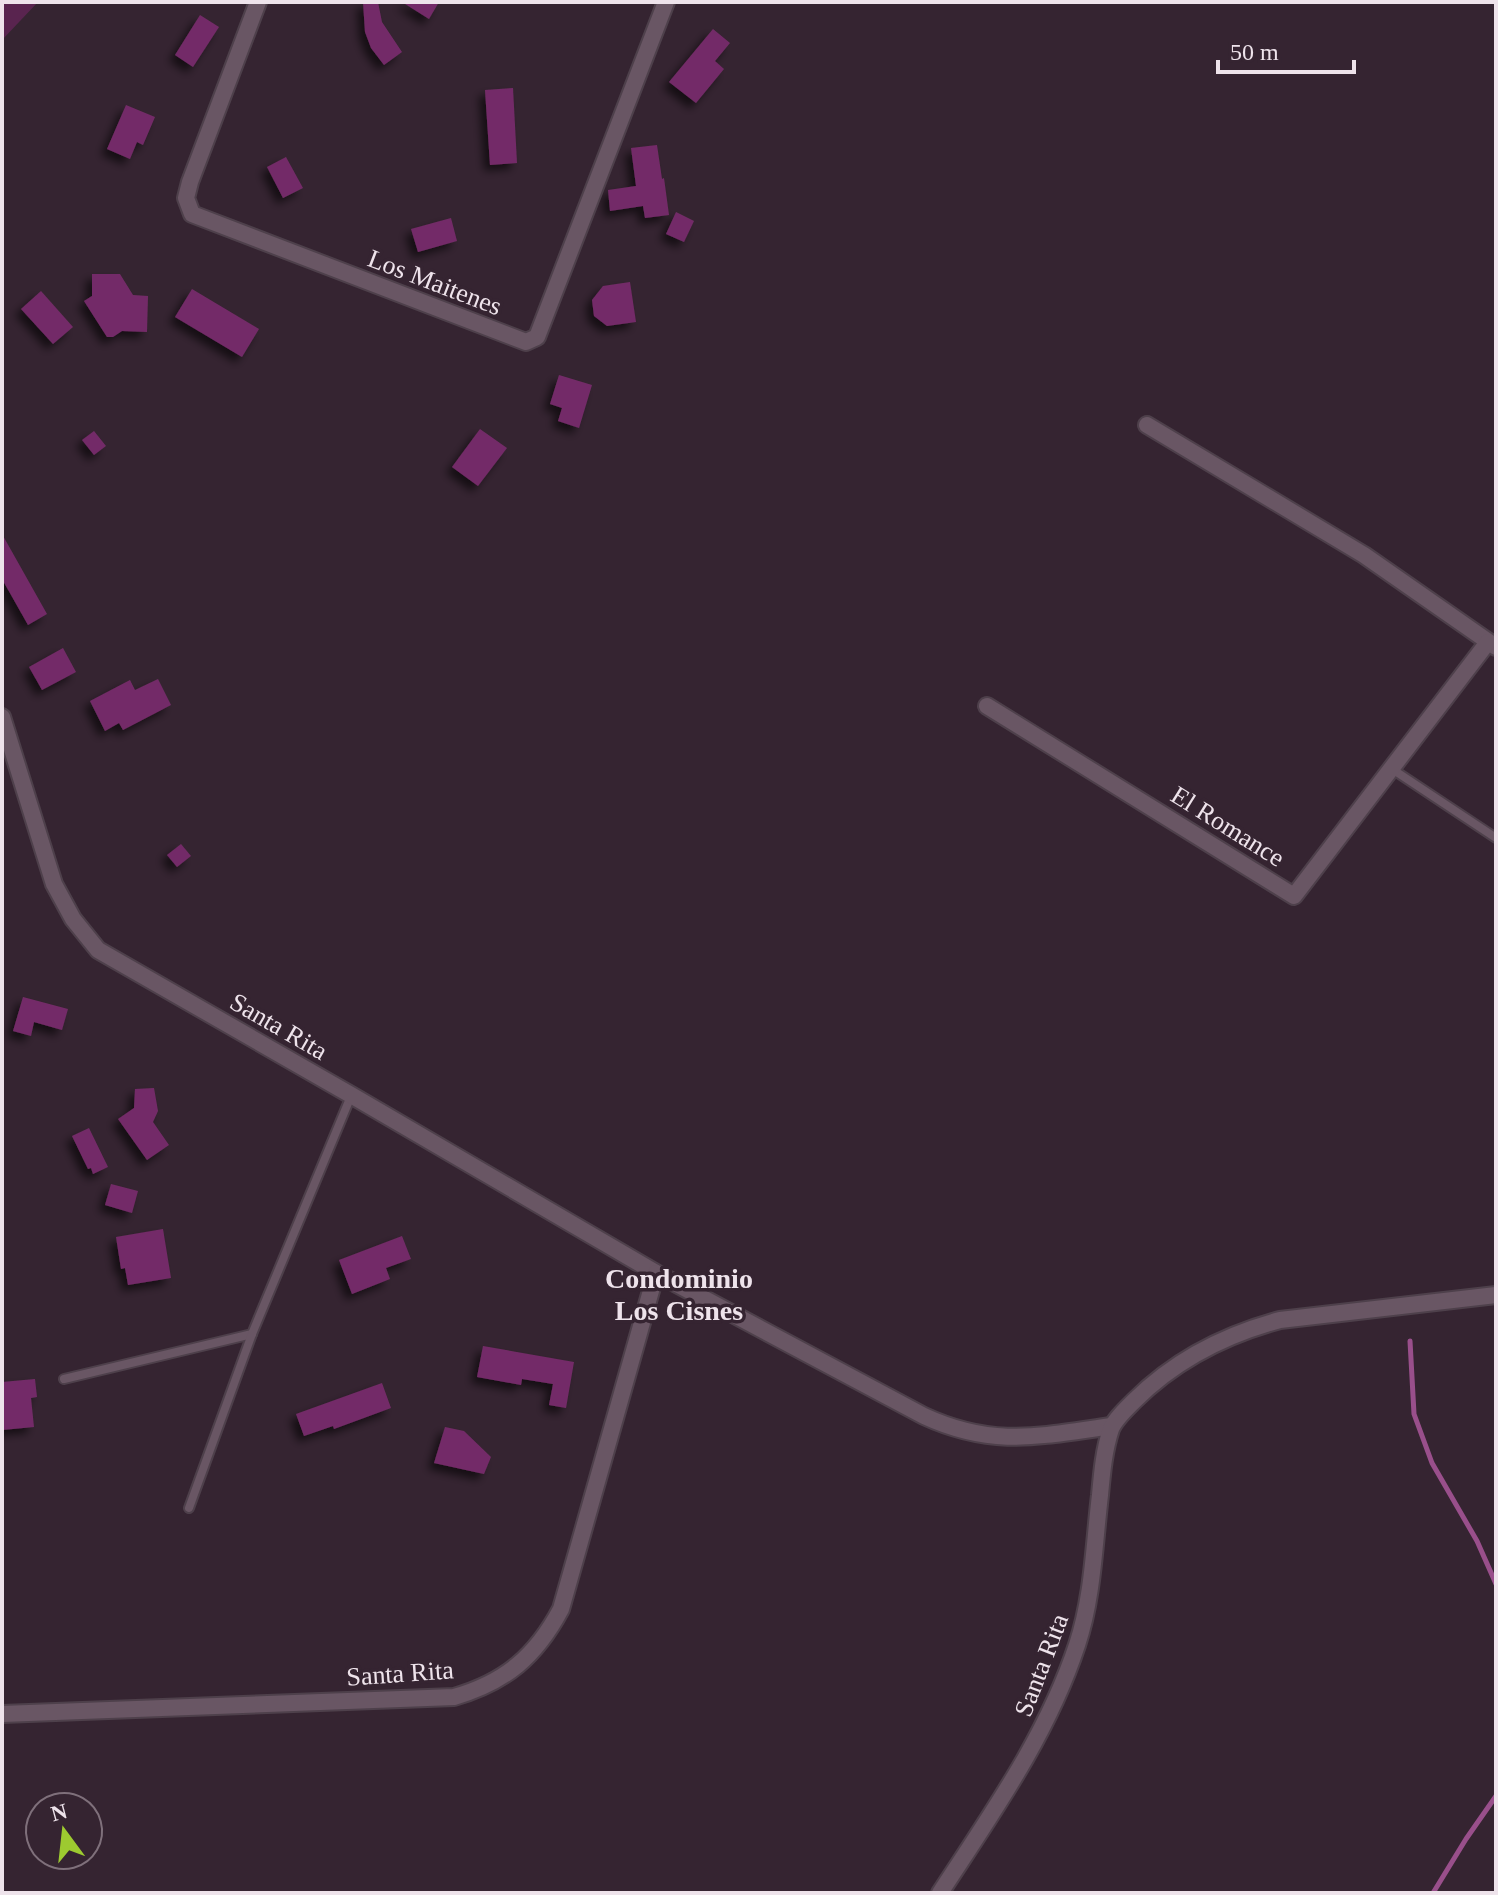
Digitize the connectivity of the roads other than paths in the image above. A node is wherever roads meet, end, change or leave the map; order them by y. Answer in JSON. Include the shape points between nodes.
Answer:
{"nodes":[{"id":1,"x":258,"y":2,"type":"edge"},
{"id":2,"x":666,"y":2,"type":"edge"},
{"id":3,"x":1147,"y":425,"type":"dead end"},
{"id":4,"x":1492,"y":645,"type":"edge"},
{"id":5,"x":987,"y":706,"type":"dead end"},
{"id":6,"x":2,"y":717,"type":"edge"},
{"id":7,"x":1391,"y":768,"type":"junction"},
{"id":8,"x":1496,"y":838,"type":"edge"},
{"id":9,"x":351,"y":1095,"type":"junction"},
{"id":10,"x":656,"y":1273,"type":"junction"},
{"id":11,"x":1496,"y":1295,"type":"edge"},
{"id":12,"x":252,"y":1334,"type":"junction"},
{"id":13,"x":64,"y":1379,"type":"dead end"},
{"id":14,"x":1112,"y":1426,"type":"junction"},
{"id":15,"x":189,"y":1508,"type":"dead end"},
{"id":16,"x":2,"y":1714,"type":"edge"},
{"id":17,"x":940,"y":1893,"type":"edge"}],
"edges":[{"from":1,"to":2,"type":"street","name":"Los Maitenes","via":[[190,182],[186,198],[192,214],[526,342],[537,337]]},
{"from":3,"to":4,"type":"street","name":"El Romance","via":[[1364,555]]},
{"from":4,"to":7,"type":"street","name":"El Romance"},
{"from":5,"to":7,"type":"street","name":"El Romance","via":[[1294,896]]},
{"from":6,"to":9,"type":"street","name":"Santa Rita","via":[[54,884],[98,950]]},
{"from":7,"to":8,"type":"lane"},
{"from":9,"to":10,"type":"street","name":"Santa Rita"},
{"from":9,"to":12,"type":"lane"},
{"from":10,"to":14,"type":"street","name":"Santa Rita","via":[[949,1426],[1019,1438]]},
{"from":10,"to":16,"type":"street","name":"Santa Rita","via":[[561,1609],[541,1642],[508,1673],[454,1697]]},
{"from":11,"to":14,"type":"street","name":"Santa Rita","via":[[1255,1327],[1183,1360]]},
{"from":12,"to":13,"type":"lane"},
{"from":12,"to":15,"type":"lane"},
{"from":14,"to":17,"type":"street","name":"Santa Rita","via":[[1102,1469],[1087,1611],[1067,1674],[1025,1761]]}]}
